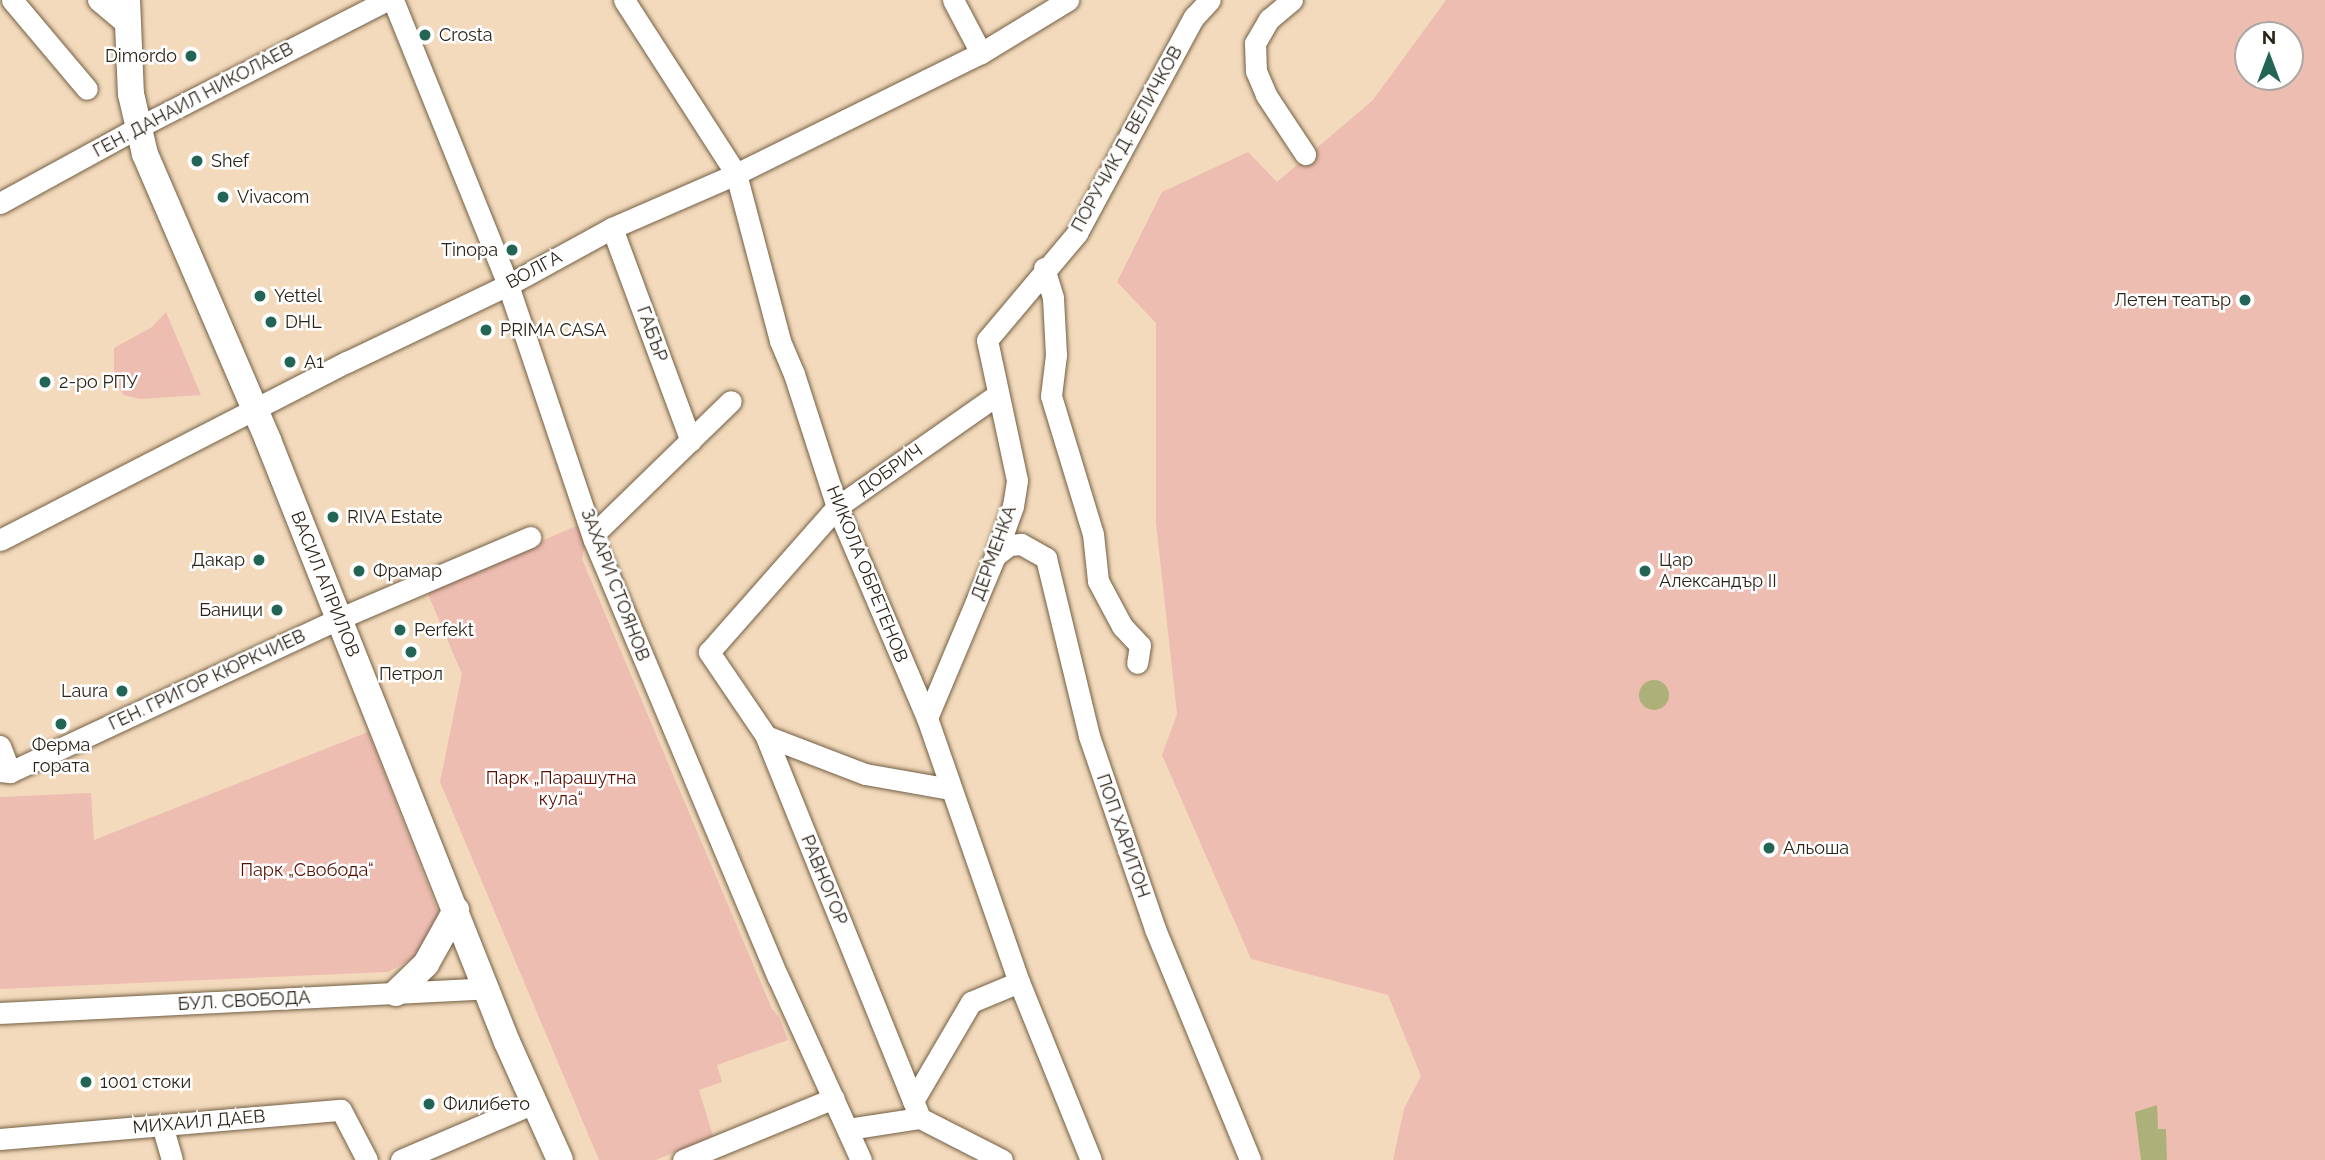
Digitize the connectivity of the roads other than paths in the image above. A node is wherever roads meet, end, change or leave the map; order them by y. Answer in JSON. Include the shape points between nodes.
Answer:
{"nodes":[{"id":1,"x":12,"y":0,"type":"edge"},
{"id":2,"x":97,"y":0,"type":"edge"},
{"id":3,"x":387,"y":0,"type":"edge"},
{"id":4,"x":393,"y":0,"type":"edge"},
{"id":5,"x":624,"y":0,"type":"edge"},
{"id":6,"x":953,"y":0,"type":"edge"},
{"id":7,"x":1068,"y":0,"type":"edge"},
{"id":8,"x":1210,"y":0,"type":"edge"},
{"id":9,"x":1292,"y":0,"type":"edge"},
{"id":10,"x":128,"y":13,"type":"edge"},
{"id":11,"x":981,"y":53,"type":"junction"},
{"id":12,"x":86,"y":89,"type":"dead end"},
{"id":13,"x":137,"y":128,"type":"junction"},
{"id":14,"x":1305,"y":153,"type":"dead end"},
{"id":15,"x":736,"y":174,"type":"junction"},
{"id":16,"x":0,"y":203,"type":"edge"},
{"id":17,"x":612,"y":228,"type":"junction"},
{"id":18,"x":1044,"y":268,"type":"junction"},
{"id":19,"x":508,"y":285,"type":"junction"},
{"id":20,"x":987,"y":340,"type":"joint"},
{"id":21,"x":998,"y":395,"type":"junction"},
{"id":22,"x":731,"y":401,"type":"dead end"},
{"id":23,"x":254,"y":410,"type":"junction"},
{"id":24,"x":691,"y":441,"type":"junction"},
{"id":25,"x":837,"y":507,"type":"junction"},
{"id":26,"x":593,"y":535,"type":"junction"},
{"id":27,"x":530,"y":537,"type":"dead end"},
{"id":28,"x":0,"y":540,"type":"edge"},
{"id":29,"x":995,"y":556,"type":"junction"},
{"id":30,"x":338,"y":619,"type":"junction"},
{"id":31,"x":709,"y":652,"type":"joint"},
{"id":32,"x":1137,"y":663,"type":"dead end"},
{"id":33,"x":927,"y":718,"type":"junction"},
{"id":34,"x":766,"y":736,"type":"junction"},
{"id":35,"x":0,"y":746,"type":"edge"},
{"id":36,"x":5,"y":771,"type":"edge"},
{"id":37,"x":950,"y":789,"type":"junction"},
{"id":38,"x":456,"y":910,"type":"junction"},
{"id":39,"x":1019,"y":982,"type":"junction"},
{"id":40,"x":487,"y":988,"type":"junction"},
{"id":41,"x":396,"y":993,"type":"junction"},
{"id":42,"x":0,"y":1013,"type":"edge"},
{"id":43,"x":834,"y":1097,"type":"junction"},
{"id":44,"x":534,"y":1103,"type":"junction"},
{"id":45,"x":917,"y":1110,"type":"junction"},
{"id":46,"x":162,"y":1125,"type":"junction"},
{"id":47,"x":848,"y":1129,"type":"junction"},
{"id":48,"x":0,"y":1139,"type":"edge"},
{"id":49,"x":172,"y":1160,"type":"edge"},
{"id":50,"x":367,"y":1160,"type":"edge"},
{"id":51,"x":401,"y":1160,"type":"edge"},
{"id":52,"x":560,"y":1160,"type":"edge"},
{"id":53,"x":683,"y":1160,"type":"edge"},
{"id":54,"x":860,"y":1160,"type":"edge"},
{"id":55,"x":1002,"y":1160,"type":"edge"},
{"id":56,"x":1091,"y":1160,"type":"edge"},
{"id":57,"x":1250,"y":1160,"type":"edge"}],
"edges":[{"from":1,"to":12,"type":"street"},
{"from":2,"to":10,"type":"street"},
{"from":3,"to":13,"type":"street","name":"ГЕН. ДАНАИЛ НИКОЛАЕВ"},
{"from":4,"to":19,"type":"street","name":"ЗАХАРИ СТОЯНОВ"},
{"from":5,"to":15,"type":"street","name":"НИКОЛА ОБРЕТЕНОВ"},
{"from":6,"to":11,"type":"street"},
{"from":7,"to":11,"type":"street","name":"ВОЛГА"},
{"from":8,"to":18,"type":"street","name":"ПОРУЧИК Д. ВЕЛИЧКОВ","via":[[1194,17],[1077,233]]},
{"from":9,"to":14,"type":"street","via":[[1269,19],[1255,43],[1256,71],[1266,95]]},
{"from":10,"to":13,"type":"main road","name":"ВАСИЛ АПРИЛОВ"},
{"from":11,"to":15,"type":"street","name":"ВОЛГА"},
{"from":13,"to":16,"type":"street","name":"ГЕН. ДАНАИЛ НИКОЛАЕВ"},
{"from":13,"to":23,"type":"main road","name":"ВАСИЛ АПРИЛОВ"},
{"from":15,"to":17,"type":"street","name":"ВОЛГА"},
{"from":15,"to":25,"type":"street","name":"НИКОЛА ОБРЕТЕНОВ","via":[[780,341]]},
{"from":17,"to":19,"type":"street","name":"ВОЛГА"},
{"from":17,"to":24,"type":"street","name":"ГАБЪР"},
{"from":18,"to":20,"type":"street","name":"ПОРУЧИК Д. ВЕЛИЧКОВ"},
{"from":18,"to":32,"type":"street","via":[[1054,309],[1056,355],[1051,396],[1093,534],[1098,581],[1122,626],[1140,645]]},
{"from":19,"to":23,"type":"street","name":"ВОЛГА"},
{"from":19,"to":26,"type":"street","name":"ЗАХАРИ СТОЯНОВ"},
{"from":20,"to":21,"type":"street","name":"ДЕРМЕНКА"},
{"from":21,"to":25,"type":"street","name":"ДОБРИЧ"},
{"from":21,"to":29,"type":"street","name":"ДЕРМЕНКА","via":[[1017,481]]},
{"from":22,"to":24,"type":"street"},
{"from":23,"to":28,"type":"street","name":"ВОЛГА"},
{"from":23,"to":30,"type":"main road","name":"ВАСИЛ АПРИЛОВ"},
{"from":24,"to":26,"type":"street"},
{"from":25,"to":31,"type":"street","name":"ДОБРИЧ"},
{"from":25,"to":33,"type":"street","name":"НИКОЛА ОБРЕТЕНОВ"},
{"from":26,"to":43,"type":"street","name":"ЗАХАРИ СТОЯНОВ","via":[[778,977]]},
{"from":27,"to":30,"type":"street","name":"ГЕН. ГРИГОР КЮРКЧИЕВ"},
{"from":29,"to":33,"type":"street","name":"ДЕРМЕНКА"},
{"from":29,"to":57,"type":"street","name":"ПОП ХАРИТОН","via":[[1009,545],[1021,544],[1046,558],[1089,736],[1155,929]]},
{"from":30,"to":36,"type":"street","name":"ГЕН. ГРИГОР КЮРКЧИЕВ"},
{"from":30,"to":38,"type":"main road","name":"ВАСИЛ АПРИЛОВ"},
{"from":31,"to":34,"type":"street","name":"РАВНОГОР"},
{"from":33,"to":37,"type":"street","name":"НИКОЛА ОБРЕТЕНОВ"},
{"from":34,"to":37,"type":"street","via":[[865,774]]},
{"from":34,"to":45,"type":"street","name":"РАВНОГОР"},
{"from":35,"to":36,"type":"street"},
{"from":37,"to":39,"type":"street","name":"НИКОЛА ОБРЕТЕНОВ"},
{"from":38,"to":40,"type":"main road","name":"ВАСИЛ АПРИЛОВ"},
{"from":38,"to":41,"type":"main road","via":[[426,964]]},
{"from":39,"to":45,"type":"street","via":[[971,1002]]},
{"from":39,"to":56,"type":"street","name":"НИКОЛА ОБРЕТЕНОВ"},
{"from":40,"to":41,"type":"street","name":"БУЛ. СВОБОДА"},
{"from":40,"to":44,"type":"main road","name":"ВАСИЛ АПРИЛОВ"},
{"from":41,"to":42,"type":"street","name":"БУЛ. СВОБОДА"},
{"from":43,"to":47,"type":"street","name":"ЗАХАРИ СТОЯНОВ"},
{"from":43,"to":53,"type":"street"},
{"from":44,"to":51,"type":"street"},
{"from":44,"to":52,"type":"main road","name":"ВАСИЛ АПРИЛОВ"},
{"from":45,"to":47,"type":"street"},
{"from":45,"to":55,"type":"street"},
{"from":46,"to":48,"type":"street","name":"МИХАИЛ ДАЕВ"},
{"from":46,"to":49,"type":"street"},
{"from":46,"to":50,"type":"street","name":"МИХАИЛ ДАЕВ","via":[[341,1110]]},
{"from":47,"to":54,"type":"street","name":"ЗАХАРИ СТОЯНОВ"}]}
